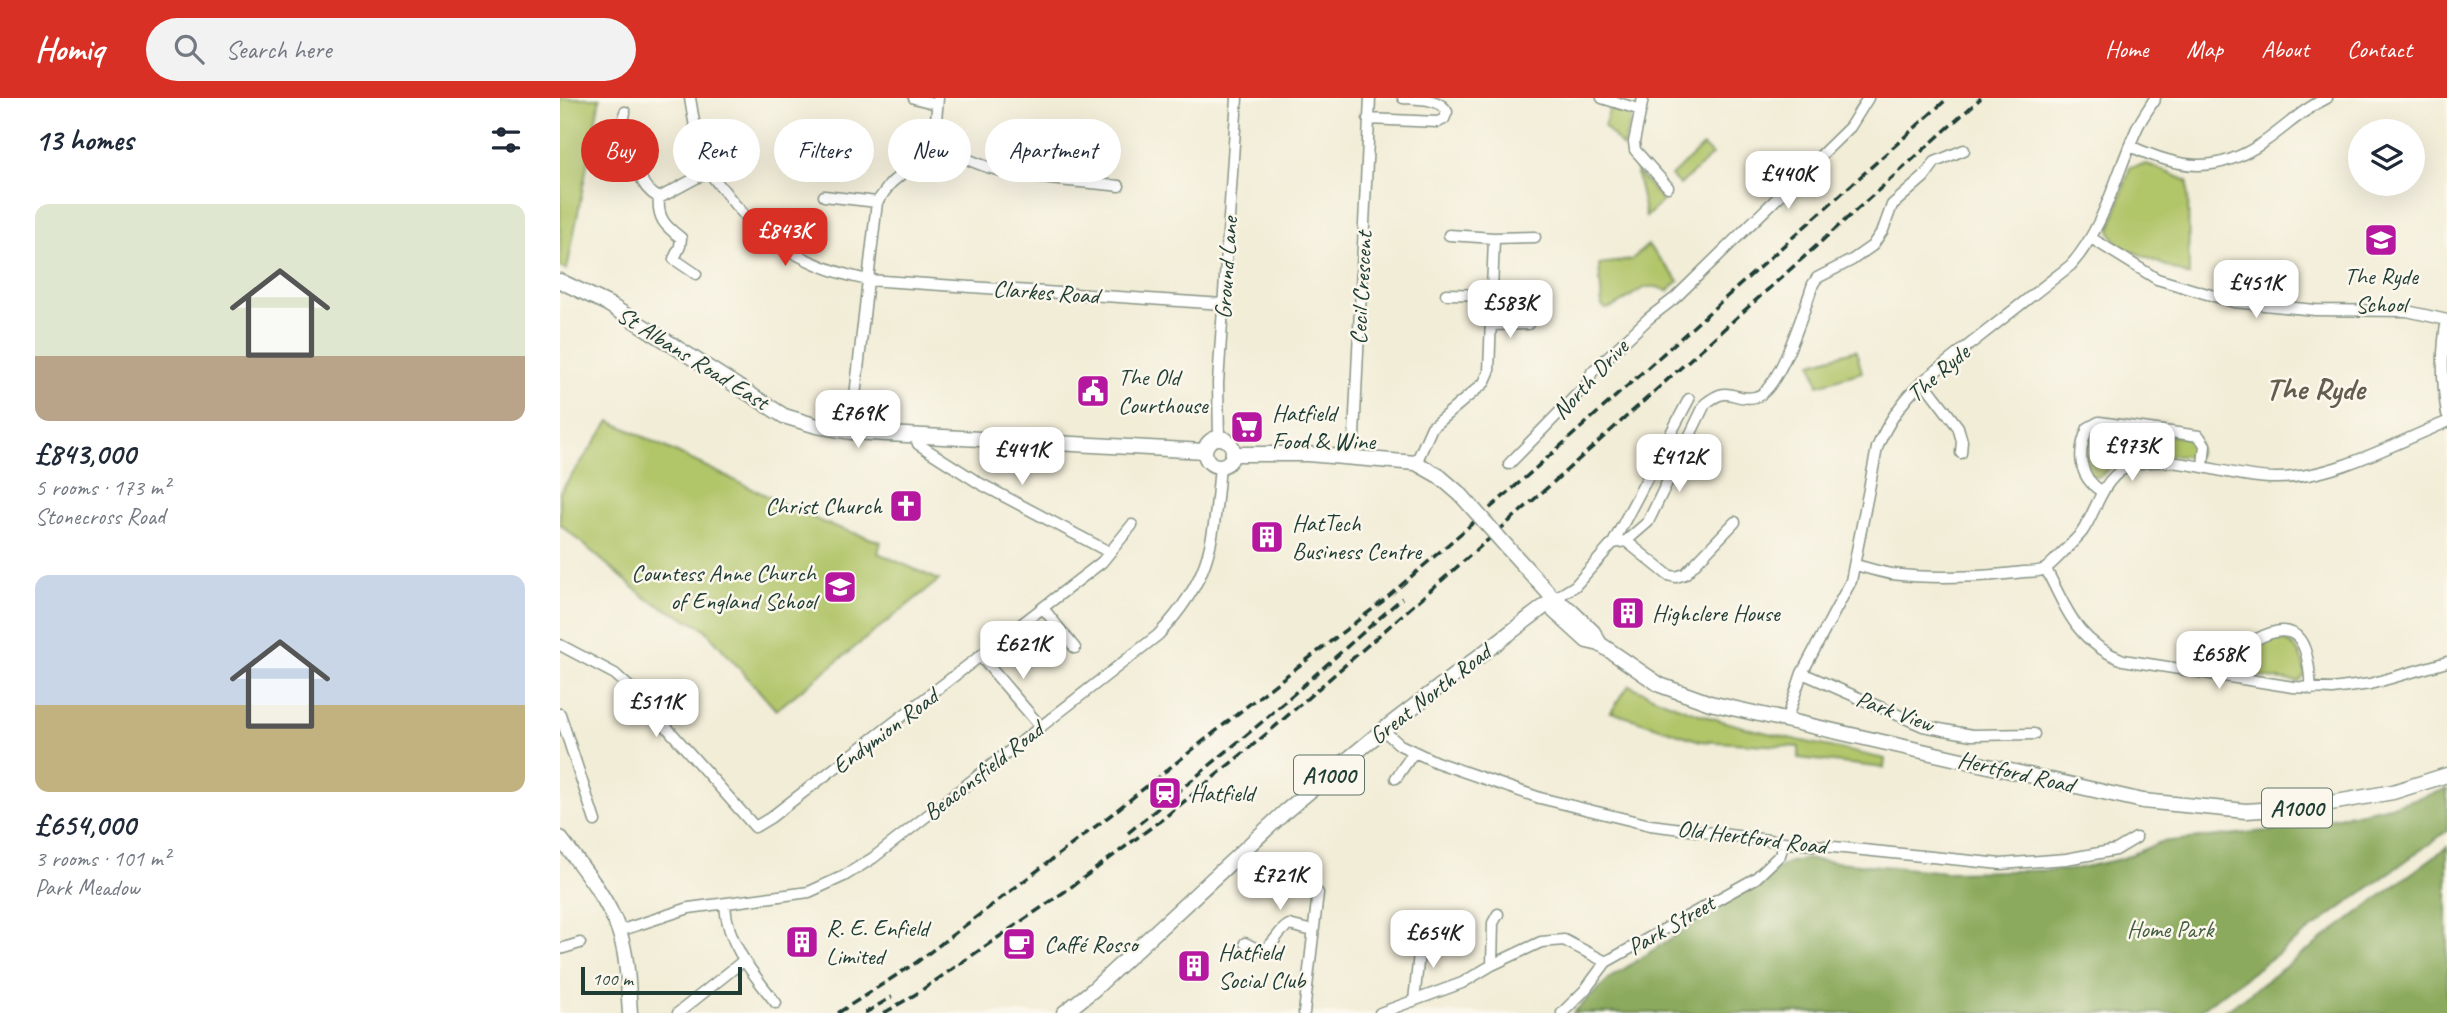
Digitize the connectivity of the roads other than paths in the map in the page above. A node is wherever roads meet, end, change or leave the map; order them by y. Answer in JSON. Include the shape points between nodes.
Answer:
{"nodes":[{"id":1,"x":690,"y":98,"type":"edge"},
{"id":2,"x":914,"y":98,"type":"edge"},
{"id":3,"x":1237,"y":98,"type":"edge"},
{"id":4,"x":1370,"y":98,"type":"edge"},
{"id":5,"x":1403,"y":98,"type":"edge"},
{"id":6,"x":1602,"y":98,"type":"edge"},
{"id":7,"x":1643,"y":98,"type":"edge"},
{"id":8,"x":1868,"y":98,"type":"edge"},
{"id":9,"x":2155,"y":98,"type":"edge"},
{"id":10,"x":2327,"y":98,"type":"edge"},
{"id":11,"x":938,"y":101,"type":"edge"},
{"id":12,"x":1641,"y":110,"type":"junction"},
{"id":13,"x":625,"y":112,"type":"dead end"},
{"id":14,"x":694,"y":119,"type":"edge"},
{"id":15,"x":936,"y":119,"type":"edge"},
{"id":16,"x":1368,"y":119,"type":"junction"},
{"id":17,"x":2130,"y":146,"type":"junction"},
{"id":18,"x":1964,"y":150,"type":"dead end"},
{"id":19,"x":971,"y":160,"type":"edge"},
{"id":20,"x":689,"y":182,"type":"edge"},
{"id":21,"x":717,"y":182,"type":"edge"},
{"id":22,"x":892,"y":182,"type":"edge"},
{"id":23,"x":1119,"y":186,"type":"dead end"},
{"id":24,"x":1668,"y":187,"type":"dead end"},
{"id":25,"x":824,"y":196,"type":"dead end"},
{"id":26,"x":659,"y":198,"type":"junction"},
{"id":27,"x":877,"y":202,"type":"junction"},
{"id":28,"x":1449,"y":235,"type":"dead end"},
{"id":29,"x":1494,"y":237,"type":"junction"},
{"id":30,"x":1535,"y":237,"type":"dead end"},
{"id":31,"x":2091,"y":238,"type":"junction"},
{"id":32,"x":696,"y":274,"type":"dead end"},
{"id":33,"x":868,"y":280,"type":"junction"},
{"id":34,"x":560,"y":281,"type":"edge"},
{"id":35,"x":1446,"y":294,"type":"dead end"},
{"id":36,"x":1492,"y":295,"type":"junction"},
{"id":37,"x":1223,"y":304,"type":"junction"},
{"id":38,"x":2447,"y":320,"type":"edge"},
{"id":39,"x":1528,"y":324,"type":"dead end"},
{"id":40,"x":1491,"y":325,"type":"junction"},
{"id":41,"x":1923,"y":381,"type":"junction"},
{"id":42,"x":1689,"y":399,"type":"dead end"},
{"id":43,"x":2447,"y":414,"type":"edge"},
{"id":44,"x":2447,"y":422,"type":"edge"},
{"id":45,"x":851,"y":432,"type":"junction"},
{"id":46,"x":915,"y":435,"type":"junction"},
{"id":47,"x":1219,"y":438,"type":"junction"},
{"id":48,"x":1205,"y":451,"type":"junction"},
{"id":49,"x":1961,"y":453,"type":"dead end"},
{"id":50,"x":1233,"y":454,"type":"junction"},
{"id":51,"x":1353,"y":457,"type":"junction"},
{"id":52,"x":1416,"y":463,"type":"junction"},
{"id":53,"x":1509,"y":464,"type":"dead end"},
{"id":54,"x":1220,"y":466,"type":"junction"},
{"id":55,"x":2203,"y":467,"type":"junction"},
{"id":56,"x":2101,"y":491,"type":"junction"},
{"id":57,"x":1735,"y":522,"type":"dead end"},
{"id":58,"x":1132,"y":525,"type":"dead end"},
{"id":59,"x":1626,"y":541,"type":"junction"},
{"id":60,"x":1613,"y":543,"type":"junction"},
{"id":61,"x":1109,"y":552,"type":"junction"},
{"id":62,"x":1856,"y":565,"type":"junction"},
{"id":63,"x":2046,"y":569,"type":"junction"},
{"id":64,"x":1554,"y":599,"type":"junction"},
{"id":65,"x":1043,"y":608,"type":"junction"},
{"id":66,"x":560,"y":645,"type":"edge"},
{"id":67,"x":1075,"y":648,"type":"dead end"},
{"id":68,"x":981,"y":657,"type":"junction"},
{"id":69,"x":2447,"y":662,"type":"edge"},
{"id":70,"x":1802,"y":673,"type":"junction"},
{"id":71,"x":2222,"y":676,"type":"junction"},
{"id":72,"x":2311,"y":689,"type":"junction"},
{"id":73,"x":560,"y":713,"type":"edge"},
{"id":74,"x":1786,"y":721,"type":"junction"},
{"id":75,"x":1040,"y":726,"type":"junction"},
{"id":76,"x":1383,"y":730,"type":"junction"},
{"id":77,"x":2034,"y":734,"type":"dead end"},
{"id":78,"x":1414,"y":752,"type":"junction"},
{"id":79,"x":2447,"y":775,"type":"edge"},
{"id":80,"x":1396,"y":779,"type":"dead end"},
{"id":81,"x":595,"y":821,"type":"dead end"},
{"id":82,"x":560,"y":838,"type":"edge"},
{"id":83,"x":2136,"y":838,"type":"dead end"},
{"id":84,"x":1784,"y":842,"type":"junction"},
{"id":85,"x":1318,"y":893,"type":"dead end"},
{"id":86,"x":725,"y":905,"type":"junction"},
{"id":87,"x":1498,"y":914,"type":"dead end"},
{"id":88,"x":619,"y":931,"type":"junction"},
{"id":89,"x":1313,"y":931,"type":"junction"},
{"id":90,"x":1421,"y":934,"type":"dead end"},
{"id":91,"x":580,"y":943,"type":"dead end"},
{"id":92,"x":1245,"y":943,"type":"dead end"},
{"id":93,"x":560,"y":949,"type":"edge"},
{"id":94,"x":744,"y":961,"type":"junction"},
{"id":95,"x":1606,"y":962,"type":"junction"},
{"id":96,"x":1492,"y":965,"type":"junction"},
{"id":97,"x":1413,"y":1001,"type":"junction"},
{"id":98,"x":776,"y":1003,"type":"dead end"},
{"id":99,"x":1305,"y":1009,"type":"edge"},
{"id":100,"x":631,"y":1013,"type":"edge"},
{"id":101,"x":678,"y":1013,"type":"edge"},
{"id":102,"x":1064,"y":1013,"type":"edge"},
{"id":103,"x":1317,"y":1013,"type":"edge"},
{"id":104,"x":1380,"y":1013,"type":"edge"},
{"id":105,"x":1562,"y":1013,"type":"edge"}],
"edges":[{"from":1,"to":14,"type":"street"},
{"from":2,"to":11,"type":"street"},
{"from":3,"to":37,"type":"street","name":"Ground Lane"},
{"from":4,"to":16,"type":"street","name":"Cecil Crescent"},
{"from":5,"to":16,"type":"street","via":[[1437,100],[1447,112],[1438,122]]},
{"from":6,"to":12,"type":"street"},
{"from":7,"to":12,"type":"street"},
{"from":8,"to":53,"type":"street","name":"North Drive","via":[[1850,127],[1592,372],[1587,384]]},
{"from":9,"to":17,"type":"street","name":"The Ryde"},
{"from":10,"to":17,"type":"street","via":[[2243,155],[2221,162],[2178,164]]},
{"from":11,"to":15,"type":"street"},
{"from":12,"to":24,"type":"street","via":[[1635,150]]},
{"from":13,"to":26,"type":"street","via":[[622,128],[644,142],[642,183]]},
{"from":16,"to":51,"type":"street","name":"Cecil Crescent"},
{"from":17,"to":31,"type":"street","name":"The Ryde"},
{"from":18,"to":59,"type":"street","via":[[1936,162],[1892,205],[1872,246],[1817,278],[1769,389],[1754,397],[1725,392],[1705,404],[1648,522]]},
{"from":19,"to":23,"type":"street","via":[[1040,178]]},
{"from":20,"to":26,"type":"street"},
{"from":21,"to":33,"type":"street","name":"Clarkes Road","via":[[753,224],[793,254]]},
{"from":22,"to":27,"type":"street"},
{"from":25,"to":27,"type":"street"},
{"from":26,"to":32,"type":"street","via":[[662,223],[681,238],[674,259]]},
{"from":27,"to":33,"type":"street"},
{"from":28,"to":29,"type":"street"},
{"from":29,"to":30,"type":"street"},
{"from":29,"to":36,"type":"street"},
{"from":31,"to":38,"type":"street","via":[[2157,279],[2234,302],[2315,310],[2407,311]]},
{"from":31,"to":41,"type":"street","name":"The Ryde","via":[[2071,265]]},
{"from":33,"to":37,"type":"street","name":"Clarkes Road"},
{"from":33,"to":45,"type":"street"},
{"from":34,"to":45,"type":"main road","name":"St Albans Road East","via":[[608,304],[784,415]]},
{"from":35,"to":36,"type":"street"},
{"from":36,"to":40,"type":"street"},
{"from":37,"to":47,"type":"street","name":"Ground Lane"},
{"from":38,"to":43,"type":"street"},
{"from":39,"to":40,"type":"street"},
{"from":40,"to":52,"type":"street","via":[[1489,372],[1484,383],[1432,427]]},
{"from":41,"to":49,"type":"street","via":[[1958,428]]},
{"from":41,"to":62,"type":"street","name":"The Ryde","via":[[1906,397],[1877,448]]},
{"from":42,"to":60,"type":"street","name":"Great North Road"},
{"from":44,"to":55,"type":"street","via":[[2304,477],[2247,476]]},
{"from":45,"to":46,"type":"main road","name":"St Albans Road East"},
{"from":46,"to":48,"type":"main road","name":"St Albans Road East"},
{"from":46,"to":61,"type":"street","via":[[918,444],[979,483]]},
{"from":47,"to":48,"type":"main road","via":[[1210,441]]},
{"from":47,"to":50,"type":"main road","via":[[1231,444]]},
{"from":48,"to":54,"type":"main road","via":[[1207,460]]},
{"from":50,"to":51,"type":"main road"},
{"from":50,"to":54,"type":"main road"},
{"from":51,"to":52,"type":"main road"},
{"from":52,"to":64,"type":"main road","bridge":true,"via":[[1439,475],[1461,495]]},
{"from":54,"to":75,"type":"street","name":"Beaconsfield Road","via":[[1212,543],[1188,601],[1158,635]]},
{"from":55,"to":56,"type":"street","via":[[2133,465],[2111,478]]},
{"from":55,"to":56,"type":"street","via":[[2205,445],[2199,436],[2099,422],[2085,433],[2081,466],[2085,478]]},
{"from":56,"to":63,"type":"street","via":[[2080,534]]},
{"from":57,"to":59,"type":"street","via":[[1685,574],[1676,577]]},
{"from":58,"to":61,"type":"street","name":"Endymion Road"},
{"from":59,"to":60,"type":"street"},
{"from":60,"to":64,"type":"street","name":"Great North Road","via":[[1574,586]]},
{"from":61,"to":65,"type":"street","name":"Endymion Road"},
{"from":62,"to":63,"type":"street","via":[[1892,574],[1990,576]]},
{"from":62,"to":70,"type":"street","name":"The Ryde"},
{"from":63,"to":71,"type":"street","via":[[2077,626],[2104,652],[2123,660]]},
{"from":64,"to":74,"type":"main road","name":"Hertford Road","number":"A1000","via":[[1554,611],[1587,641],[1600,644],[1660,685],[1710,703]]},
{"from":64,"to":76,"type":"main road","name":"Great North Road","number":"A1000"},
{"from":65,"to":67,"type":"street"},
{"from":65,"to":68,"type":"street","name":"Endymion Road"},
{"from":66,"to":68,"type":"street","name":"Endymion Road","via":[[615,674],[639,696],[755,827]]},
{"from":68,"to":75,"type":"street"},
{"from":69,"to":72,"type":"street","via":[[2370,684]]},
{"from":70,"to":74,"type":"street","name":"The Ryde"},
{"from":70,"to":77,"type":"street","name":"Park View","via":[[1923,726],[1972,735]]},
{"from":71,"to":72,"type":"street"},
{"from":71,"to":72,"type":"street","via":[[2223,662],[2233,652],[2268,632],[2288,630],[2305,651]]},
{"from":73,"to":81,"type":"street","via":[[584,806]]},
{"from":74,"to":79,"type":"main road","name":"Hertford Road","number":"A1000","via":[[2143,801],[2200,808],[2308,807],[2393,792]]},
{"from":75,"to":86,"type":"street","name":"Beaconsfield Road","via":[[845,876],[809,892]]},
{"from":76,"to":78,"type":"street","name":"Old Hertford Road"},
{"from":76,"to":102,"type":"main road","name":"Great North Road","number":"A1000","via":[[1286,811]]},
{"from":78,"to":80,"type":"street"},
{"from":78,"to":84,"type":"street","name":"Old Hertford Road","via":[[1540,797],[1650,825]]},
{"from":82,"to":88,"type":"main road","via":[[603,899]]},
{"from":83,"to":84,"type":"street","name":"Old Hertford Road","via":[[2116,850],[2001,864]]},
{"from":84,"to":95,"type":"street","name":"Park Street","via":[[1780,855],[1756,877]]},
{"from":85,"to":89,"type":"street"},
{"from":86,"to":88,"type":"street","name":"Beaconsfield Road","via":[[689,908]]},
{"from":86,"to":94,"type":"street","via":[[726,923]]},
{"from":87,"to":96,"type":"street","via":[[1493,923]]},
{"from":88,"to":100,"type":"main road"},
{"from":89,"to":92,"type":"street","via":[[1289,925],[1261,951]]},
{"from":89,"to":99,"type":"street"},
{"from":90,"to":97,"type":"street"},
{"from":91,"to":93,"type":"street"},
{"from":94,"to":98,"type":"street"},
{"from":94,"to":101,"type":"street"},
{"from":95,"to":96,"type":"street","via":[[1564,940],[1541,942]]},
{"from":95,"to":105,"type":"street","name":"Park Street"},
{"from":96,"to":97,"type":"street","via":[[1462,983]]},
{"from":97,"to":104,"type":"street"},
{"from":99,"to":103,"type":"street"}]}
